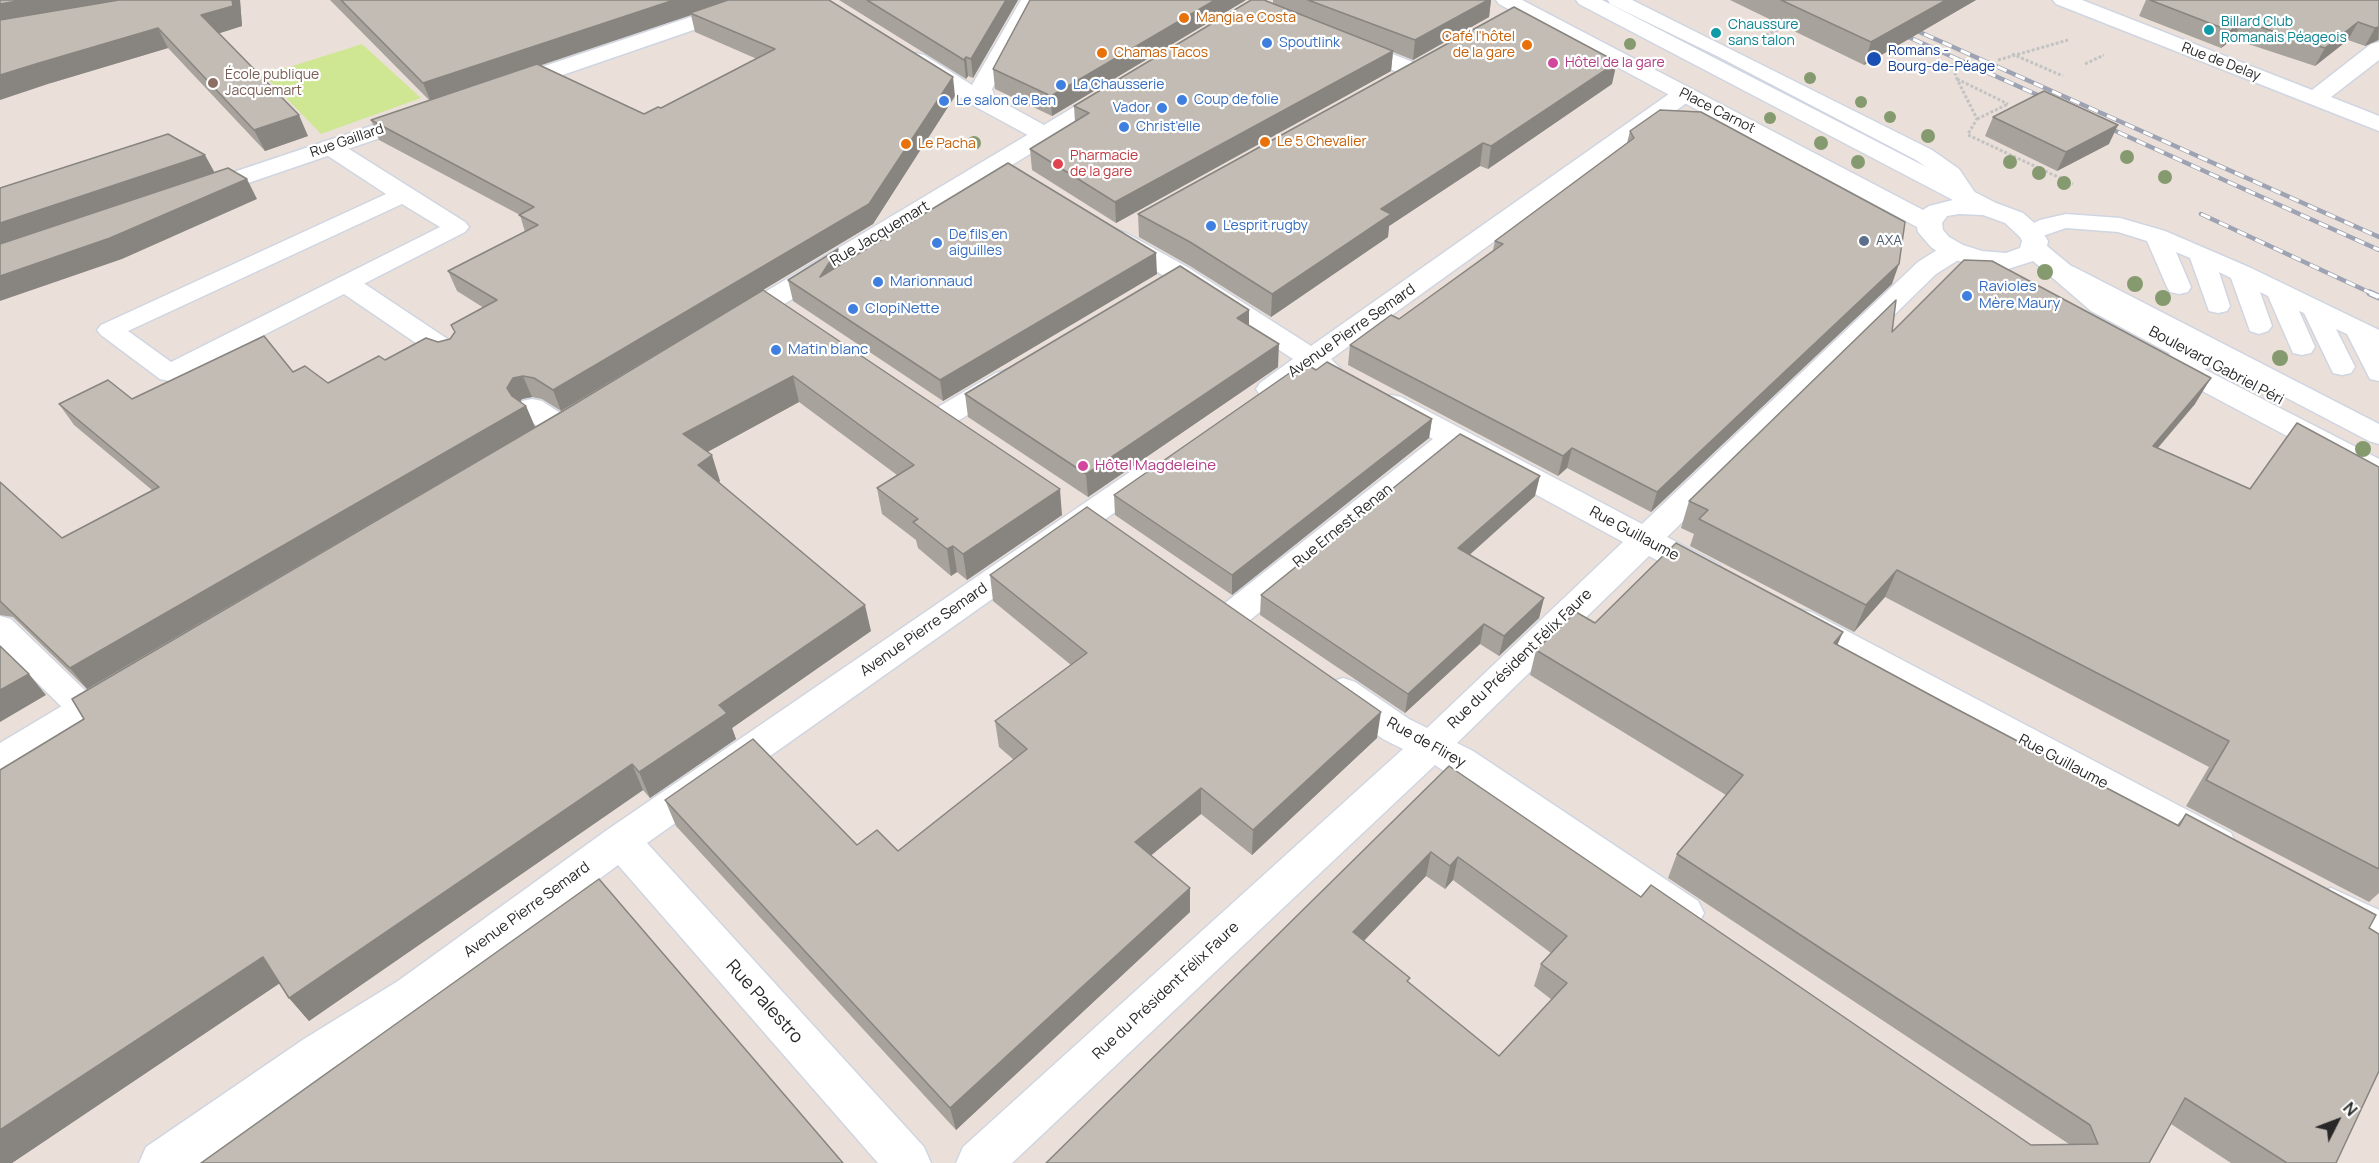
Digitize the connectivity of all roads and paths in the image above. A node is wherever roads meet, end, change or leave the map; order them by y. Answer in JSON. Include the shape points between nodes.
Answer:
{"nodes":[{"id":1,"x":762,"y":0,"type":"edge"},
{"id":2,"x":1031,"y":0,"type":"edge"},
{"id":3,"x":1586,"y":0,"type":"edge"},
{"id":4,"x":2063,"y":0,"type":"edge"},
{"id":5,"x":1630,"y":7,"type":"edge"},
{"id":6,"x":1505,"y":10,"type":"edge"},
{"id":7,"x":2146,"y":33,"type":"junction"},
{"id":8,"x":1329,"y":37,"type":"edge"},
{"id":9,"x":2074,"y":39,"type":"dead end"},
{"id":10,"x":2379,"y":49,"type":"edge"},
{"id":11,"x":900,"y":50,"type":"edge"},
{"id":12,"x":2012,"y":54,"type":"junction"},
{"id":13,"x":1998,"y":60,"type":"dead end"},
{"id":14,"x":2085,"y":64,"type":"dead end"},
{"id":15,"x":2063,"y":76,"type":"dead end"},
{"id":16,"x":1957,"y":79,"type":"dead end"},
{"id":17,"x":1135,"y":80,"type":"edge"},
{"id":18,"x":1394,"y":82,"type":"edge"},
{"id":19,"x":489,"y":93,"type":"edge"},
{"id":20,"x":1684,"y":94,"type":"junction"},
{"id":21,"x":2314,"y":99,"type":"junction"},
{"id":22,"x":984,"y":102,"type":"junction"},
{"id":23,"x":432,"y":112,"type":"edge"},
{"id":24,"x":1977,"y":119,"type":"dead end"},
{"id":25,"x":2379,"y":124,"type":"edge"},
{"id":26,"x":1045,"y":135,"type":"junction"},
{"id":27,"x":330,"y":147,"type":"junction"},
{"id":28,"x":403,"y":195,"type":"junction"},
{"id":29,"x":173,"y":200,"type":"edge"},
{"id":30,"x":1977,"y":203,"type":"junction"},
{"id":31,"x":1142,"y":223,"type":"dead end"},
{"id":32,"x":1929,"y":223,"type":"junction"},
{"id":33,"x":2157,"y":236,"type":"junction"},
{"id":34,"x":2032,"y":241,"type":"junction"},
{"id":35,"x":2201,"y":254,"type":"junction"},
{"id":36,"x":1967,"y":255,"type":"junction"},
{"id":37,"x":2060,"y":270,"type":"junction"},
{"id":38,"x":2242,"y":273,"type":"junction"},
{"id":39,"x":1180,"y":274,"type":"junction"},
{"id":40,"x":2021,"y":282,"type":"edge"},
{"id":41,"x":347,"y":284,"type":"junction"},
{"id":42,"x":2179,"y":286,"type":"dead end"},
{"id":43,"x":2279,"y":291,"type":"junction"},
{"id":44,"x":1151,"y":292,"type":"edge"},
{"id":45,"x":770,"y":301,"type":"junction"},
{"id":46,"x":2062,"y":305,"type":"edge"},
{"id":47,"x":2218,"y":306,"type":"dead end"},
{"id":48,"x":2314,"y":309,"type":"junction"},
{"id":49,"x":799,"y":320,"type":"edge"},
{"id":50,"x":2259,"y":326,"type":"dead end"},
{"id":51,"x":2368,"y":335,"type":"edge"},
{"id":52,"x":710,"y":337,"type":"edge"},
{"id":53,"x":2302,"y":347,"type":"dead end"},
{"id":54,"x":448,"y":352,"type":"edge"},
{"id":55,"x":1311,"y":360,"type":"junction"},
{"id":56,"x":1032,"y":363,"type":"edge"},
{"id":57,"x":2342,"y":367,"type":"dead end"},
{"id":58,"x":2379,"y":373,"type":"edge"},
{"id":59,"x":1246,"y":405,"type":"edge"},
{"id":60,"x":532,"y":408,"type":"dead end"},
{"id":61,"x":2379,"y":435,"type":"edge"},
{"id":62,"x":972,"y":437,"type":"edge"},
{"id":63,"x":1454,"y":437,"type":"junction"},
{"id":64,"x":533,"y":444,"type":"edge"},
{"id":65,"x":1179,"y":452,"type":"edge"},
{"id":66,"x":2379,"y":452,"type":"edge"},
{"id":67,"x":2379,"y":472,"type":"edge"},
{"id":68,"x":1077,"y":508,"type":"junction"},
{"id":69,"x":1118,"y":536,"type":"edge"},
{"id":70,"x":1643,"y":539,"type":"junction"},
{"id":71,"x":1737,"y":588,"type":"edge"},
{"id":72,"x":1203,"y":596,"type":"edge"},
{"id":73,"x":1768,"y":605,"type":"edge"},
{"id":74,"x":1232,"y":616,"type":"junction"},
{"id":75,"x":0,"y":627,"type":"edge"},
{"id":76,"x":1261,"y":636,"type":"edge"},
{"id":77,"x":145,"y":674,"type":"edge"},
{"id":78,"x":1319,"y":676,"type":"edge"},
{"id":79,"x":85,"y":710,"type":"junction"},
{"id":80,"x":1431,"y":746,"type":"junction"},
{"id":81,"x":0,"y":761,"type":"edge"},
{"id":82,"x":621,"y":841,"type":"junction"},
{"id":83,"x":2242,"y":858,"type":"edge"},
{"id":84,"x":2305,"y":891,"type":"edge"},
{"id":85,"x":2379,"y":930,"type":"edge"},
{"id":86,"x":1717,"y":935,"type":"edge"},
{"id":87,"x":162,"y":1163,"type":"edge"},
{"id":88,"x":908,"y":1163,"type":"edge"},
{"id":89,"x":979,"y":1163,"type":"edge"}],
"edges":[{"from":1,"to":19,"type":"street"},
{"from":2,"to":22,"type":"street","via":[[981,89]]},
{"from":3,"to":5,"type":"street"},
{"from":4,"to":7,"type":"street","name":"Rue de Delay"},
{"from":5,"to":30,"type":"street"},
{"from":6,"to":20,"type":"street","name":"Place Carnot","via":[[1527,11]]},
{"from":7,"to":14,"type":"path"},
{"from":7,"to":21,"type":"street","name":"Rue de Delay"},
{"from":8,"to":18,"type":"street","via":[[1425,65]]},
{"from":9,"to":12,"type":"path"},
{"from":10,"to":21,"type":"street"},
{"from":11,"to":22,"type":"street"},
{"from":12,"to":13,"type":"path"},
{"from":12,"to":15,"type":"path"},
{"from":16,"to":24,"type":"path","via":[[2008,104]]},
{"from":17,"to":26,"type":"street","name":"Rue Jacquemart"},
{"from":20,"to":32,"type":"street","name":"Place Carnot"},
{"from":20,"to":55,"type":"street","name":"Avenue Pierre Semard"},
{"from":21,"to":25,"type":"street","name":"Rue de Delay"},
{"from":22,"to":26,"type":"street"},
{"from":23,"to":27,"type":"street","name":"Rue Gaillard"},
{"from":26,"to":45,"type":"street","name":"Rue Jacquemart","via":[[1009,169]]},
{"from":27,"to":28,"type":"lane"},
{"from":27,"to":29,"type":"street","name":"Rue Gaillard"},
{"from":28,"to":41,"type":"lane","via":[[457,227]]},
{"from":28,"to":41,"type":"lane","via":[[110,330],[170,373]]},
{"from":30,"to":32,"type":"street","via":[[1947,207],[1931,216]]},
{"from":30,"to":34,"type":"street","via":[[2014,218]]},
{"from":31,"to":39,"type":"street","name":"Rue Guillaume","via":[[1106,231]]},
{"from":32,"to":36,"type":"street","name":"Place Carnot","via":[[1940,242]]},
{"from":33,"to":34,"type":"lane","via":[[2120,225],[2066,221],[2048,225]]},
{"from":33,"to":35,"type":"lane"},
{"from":33,"to":42,"type":"lane"},
{"from":34,"to":36,"type":"street","via":[[2029,254],[2008,261]]},
{"from":34,"to":37,"type":"street","name":"Boulevard Gabriel Péri"},
{"from":35,"to":38,"type":"lane"},
{"from":35,"to":47,"type":"lane"},
{"from":36,"to":40,"type":"street"},
{"from":36,"to":70,"type":"street","name":"Rue du Président Félix Faure","via":[[1927,268]]},
{"from":37,"to":61,"type":"lane","name":"Boulevard Gabriel Péri"},
{"from":37,"to":66,"type":"street","name":"Boulevard Gabriel Péri","via":[[2101,305]]},
{"from":38,"to":43,"type":"lane"},
{"from":38,"to":50,"type":"lane"},
{"from":39,"to":44,"type":"street"},
{"from":39,"to":55,"type":"street","name":"Rue Guillaume"},
{"from":41,"to":54,"type":"street"},
{"from":43,"to":48,"type":"lane"},
{"from":43,"to":53,"type":"lane"},
{"from":45,"to":49,"type":"street"},
{"from":45,"to":52,"type":"street","name":"Rue Jacquemart"},
{"from":46,"to":67,"type":"street","name":"Boulevard Gabriel Péri"},
{"from":48,"to":51,"type":"lane"},
{"from":48,"to":57,"type":"lane"},
{"from":51,"to":58,"type":"lane"},
{"from":55,"to":59,"type":"street","name":"Avenue Pierre Semard"},
{"from":55,"to":63,"type":"street","name":"Rue Guillaume"},
{"from":56,"to":62,"type":"street","via":[[933,411]]},
{"from":60,"to":64,"type":"street","via":[[571,422]]},
{"from":63,"to":70,"type":"street","name":"Rue Guillaume"},
{"from":63,"to":74,"type":"street","name":"Rue Ernest Renan"},
{"from":65,"to":68,"type":"street","name":"Avenue Pierre Semard"},
{"from":68,"to":69,"type":"street"},
{"from":68,"to":82,"type":"street","name":"Avenue Pierre Semard"},
{"from":70,"to":71,"type":"street","name":"Rue Guillaume"},
{"from":70,"to":80,"type":"street","name":"Rue du Président Félix Faure"},
{"from":72,"to":74,"type":"street"},
{"from":73,"to":83,"type":"street","name":"Rue Guillaume"},
{"from":74,"to":76,"type":"street"},
{"from":75,"to":79,"type":"lane"},
{"from":77,"to":79,"type":"street"},
{"from":78,"to":80,"type":"street","name":"Rue de Flirey","via":[[1396,729]]},
{"from":79,"to":81,"type":"street"},
{"from":80,"to":86,"type":"street","name":"Rue de Flirey","via":[[1460,761]]},
{"from":80,"to":89,"type":"street","name":"Rue du Président Félix Faure"},
{"from":82,"to":87,"type":"street","name":"Avenue Pierre Semard","via":[[413,994],[319,1053]]},
{"from":82,"to":88,"type":"street","name":"Rue Palestro"},
{"from":84,"to":85,"type":"street"}]}
